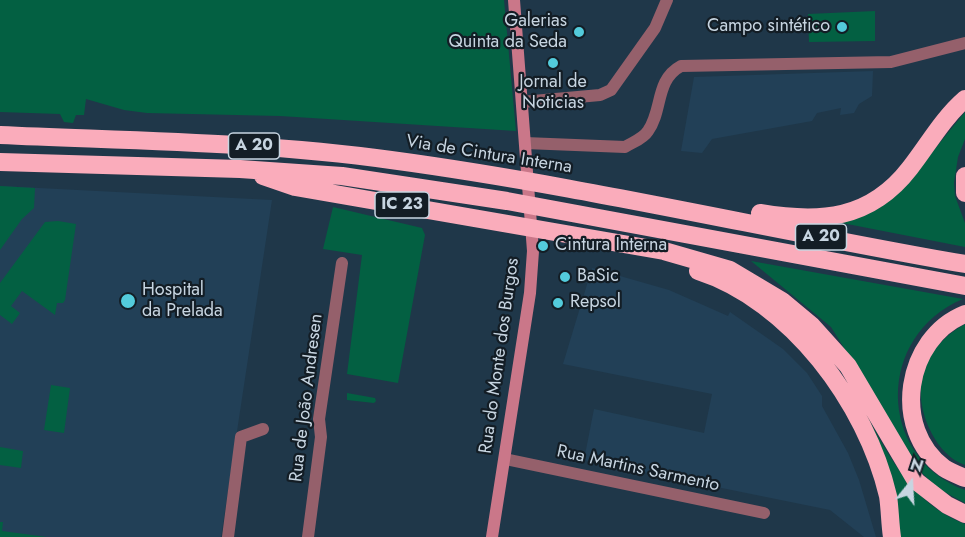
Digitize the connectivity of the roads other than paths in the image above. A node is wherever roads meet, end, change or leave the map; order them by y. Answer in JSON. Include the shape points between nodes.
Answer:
{"nodes":[{"id":1,"x":514,"y":0,"type":"edge"},
{"id":2,"x":667,"y":0,"type":"edge"},
{"id":3,"x":965,"y":44,"type":"edge"},
{"id":4,"x":965,"y":99,"type":"edge"},
{"id":5,"x":522,"y":102,"type":"junction"},
{"id":6,"x":0,"y":135,"type":"edge"},
{"id":7,"x":525,"y":143,"type":"junction"},
{"id":8,"x":0,"y":162,"type":"edge"},
{"id":9,"x":240,"y":169,"type":"junction"},
{"id":10,"x":965,"y":176,"type":"edge"},
{"id":11,"x":965,"y":193,"type":"edge"},
{"id":12,"x":685,"y":210,"type":"junction"},
{"id":13,"x":608,"y":241,"type":"junction"},
{"id":14,"x":342,"y":263,"type":"dead end"},
{"id":15,"x":965,"y":264,"type":"edge"},
{"id":16,"x":965,"y":286,"type":"edge"},
{"id":17,"x":965,"y":314,"type":"edge"},
{"id":18,"x":263,"y":429,"type":"dead end"},
{"id":19,"x":505,"y":459,"type":"junction"},
{"id":20,"x":965,"y":478,"type":"edge"},
{"id":21,"x":764,"y":513,"type":"dead end"},
{"id":22,"x":965,"y":514,"type":"edge"},
{"id":23,"x":228,"y":537,"type":"edge"},
{"id":24,"x":308,"y":537,"type":"edge"},
{"id":25,"x":492,"y":537,"type":"edge"},
{"id":26,"x":892,"y":537,"type":"edge"}],
"edges":[{"from":1,"to":5,"type":"main road","name":"Rua do Monte dos Burgos"},
{"from":2,"to":5,"type":"street","via":[[655,28],[611,90],[600,95]]},
{"from":3,"to":7,"type":"street","via":[[891,62],[681,66],[665,80],[649,130],[625,147]]},
{"from":4,"to":12,"type":"highway","via":[[909,170],[883,196],[858,210],[828,218],[782,216],[704,203]]},
{"from":5,"to":7,"type":"main road","name":"Rua do Monte dos Burgos"},
{"from":6,"to":12,"type":"highway","name":"Via de Cintura Interna","number":"A 20","via":[[305,149],[505,178]]},
{"from":7,"to":19,"type":"main road","name":"Rua do Monte dos Burgos","via":[[531,202],[531,273]]},
{"from":8,"to":9,"type":"highway","number":"A 20"},
{"from":9,"to":13,"type":"highway","number":"IC 23","via":[[295,187]]},
{"from":9,"to":16,"type":"highway","number":"A 20","via":[[342,176],[507,201]]},
{"from":10,"to":11,"type":"highway"},
{"from":12,"to":15,"type":"highway","name":"Via de Cintura Interna","number":"A 20"},
{"from":13,"to":22,"type":"highway","via":[[664,251],[730,270],[782,301],[812,326],[848,366],[916,481]]},
{"from":13,"to":26,"type":"highway","via":[[714,276],[782,321],[837,381],[865,430],[888,496]]},
{"from":14,"to":24,"type":"street","name":"Rua de João Andresen","via":[[319,419],[321,437]]},
{"from":17,"to":20,"type":"highway","via":[[942,328],[920,355],[911,382],[912,422],[925,446],[944,468]]},
{"from":18,"to":23,"type":"street","via":[[242,437]]},
{"from":19,"to":21,"type":"street","name":"Rua Martins Sarmento"},
{"from":19,"to":25,"type":"main road","name":"Rua do Monte dos Burgos"}]}
